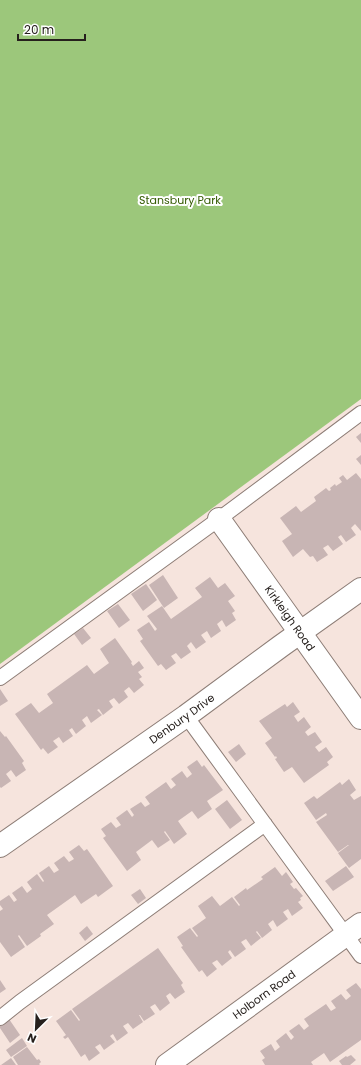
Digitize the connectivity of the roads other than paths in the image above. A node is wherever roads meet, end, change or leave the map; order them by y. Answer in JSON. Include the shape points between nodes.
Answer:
{"nodes":[{"id":1,"x":361,"y":413,"type":"edge"},
{"id":2,"x":218,"y":519,"type":"junction"},
{"id":3,"x":361,"y":589,"type":"edge"},
{"id":4,"x":300,"y":632,"type":"junction"},
{"id":5,"x":0,"y":678,"type":"edge"},
{"id":6,"x":186,"y":716,"type":"junction"},
{"id":7,"x":361,"y":718,"type":"edge"},
{"id":8,"x":264,"y":824,"type":"junction"},
{"id":9,"x":0,"y":846,"type":"edge"},
{"id":10,"x":354,"y":930,"type":"edge"},
{"id":11,"x":361,"y":956,"type":"edge"},
{"id":12,"x":0,"y":1018,"type":"edge"},
{"id":13,"x":166,"y":1065,"type":"edge"}],
"edges":[{"from":1,"to":2,"type":"lane"},
{"from":2,"to":4,"type":"street","name":"Kirkleigh Road"},
{"from":2,"to":5,"type":"lane"},
{"from":3,"to":4,"type":"street","name":"Denbury Drive"},
{"from":4,"to":6,"type":"street","name":"Denbury Drive"},
{"from":4,"to":7,"type":"street","name":"Kirkleigh Road"},
{"from":6,"to":8,"type":"lane"},
{"from":6,"to":9,"type":"street","name":"Denbury Drive"},
{"from":8,"to":10,"type":"lane"},
{"from":8,"to":12,"type":"lane"},
{"from":10,"to":11,"type":"lane"},
{"from":10,"to":13,"type":"street","name":"Holborn Road"}]}
